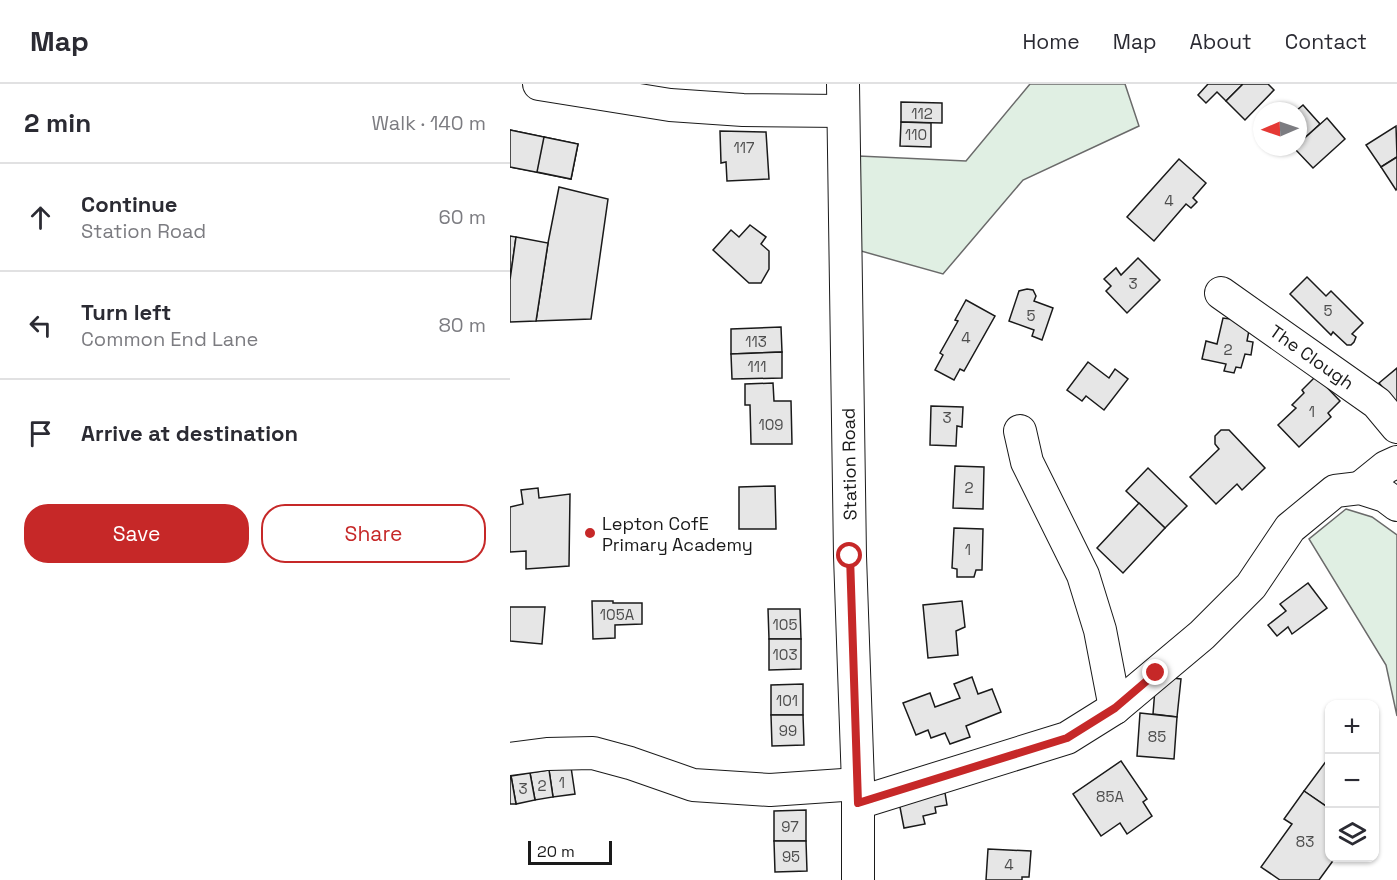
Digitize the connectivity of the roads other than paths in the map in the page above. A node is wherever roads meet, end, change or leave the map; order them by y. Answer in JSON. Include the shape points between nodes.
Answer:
{"nodes":[{"id":1,"x":539,"y":84,"type":"edge"},
{"id":2,"x":843,"y":98,"type":"edge"},
{"id":3,"x":1221,"y":293,"type":"dead end"},
{"id":4,"x":1397,"y":427,"type":"edge"},
{"id":5,"x":1020,"y":431,"type":"dead end"},
{"id":6,"x":1397,"y":462,"type":"edge"},
{"id":7,"x":1360,"y":488,"type":"junction"},
{"id":8,"x":1397,"y":505,"type":"edge"},
{"id":9,"x":1115,"y":708,"type":"junction"},
{"id":10,"x":510,"y":759,"type":"edge"},
{"id":11,"x":858,"y":794,"type":"junction"},
{"id":12,"x":858,"y":880,"type":"edge"}],
"edges":[{"from":1,"to":2,"type":"street","via":[[670,105],[743,110]]},
{"from":2,"to":11,"type":"street","name":"Station Road"},
{"from":3,"to":4,"type":"street","name":"The Clough","via":[[1377,403]]},
{"from":5,"to":9,"type":"street","via":[[1027,462],[1083,575],[1100,630]]},
{"from":6,"to":7,"type":"street","via":[[1386,466]]},
{"from":7,"to":8,"type":"street","via":[[1385,496]]},
{"from":7,"to":9,"type":"street","via":[[1335,492],[1290,528],[1251,586],[1202,635]]},
{"from":9,"to":11,"type":"street","via":[[1067,738]]},
{"from":10,"to":11,"type":"street","via":[[593,753],[693,785]]},
{"from":11,"to":12,"type":"street","name":"Station Road"}]}
